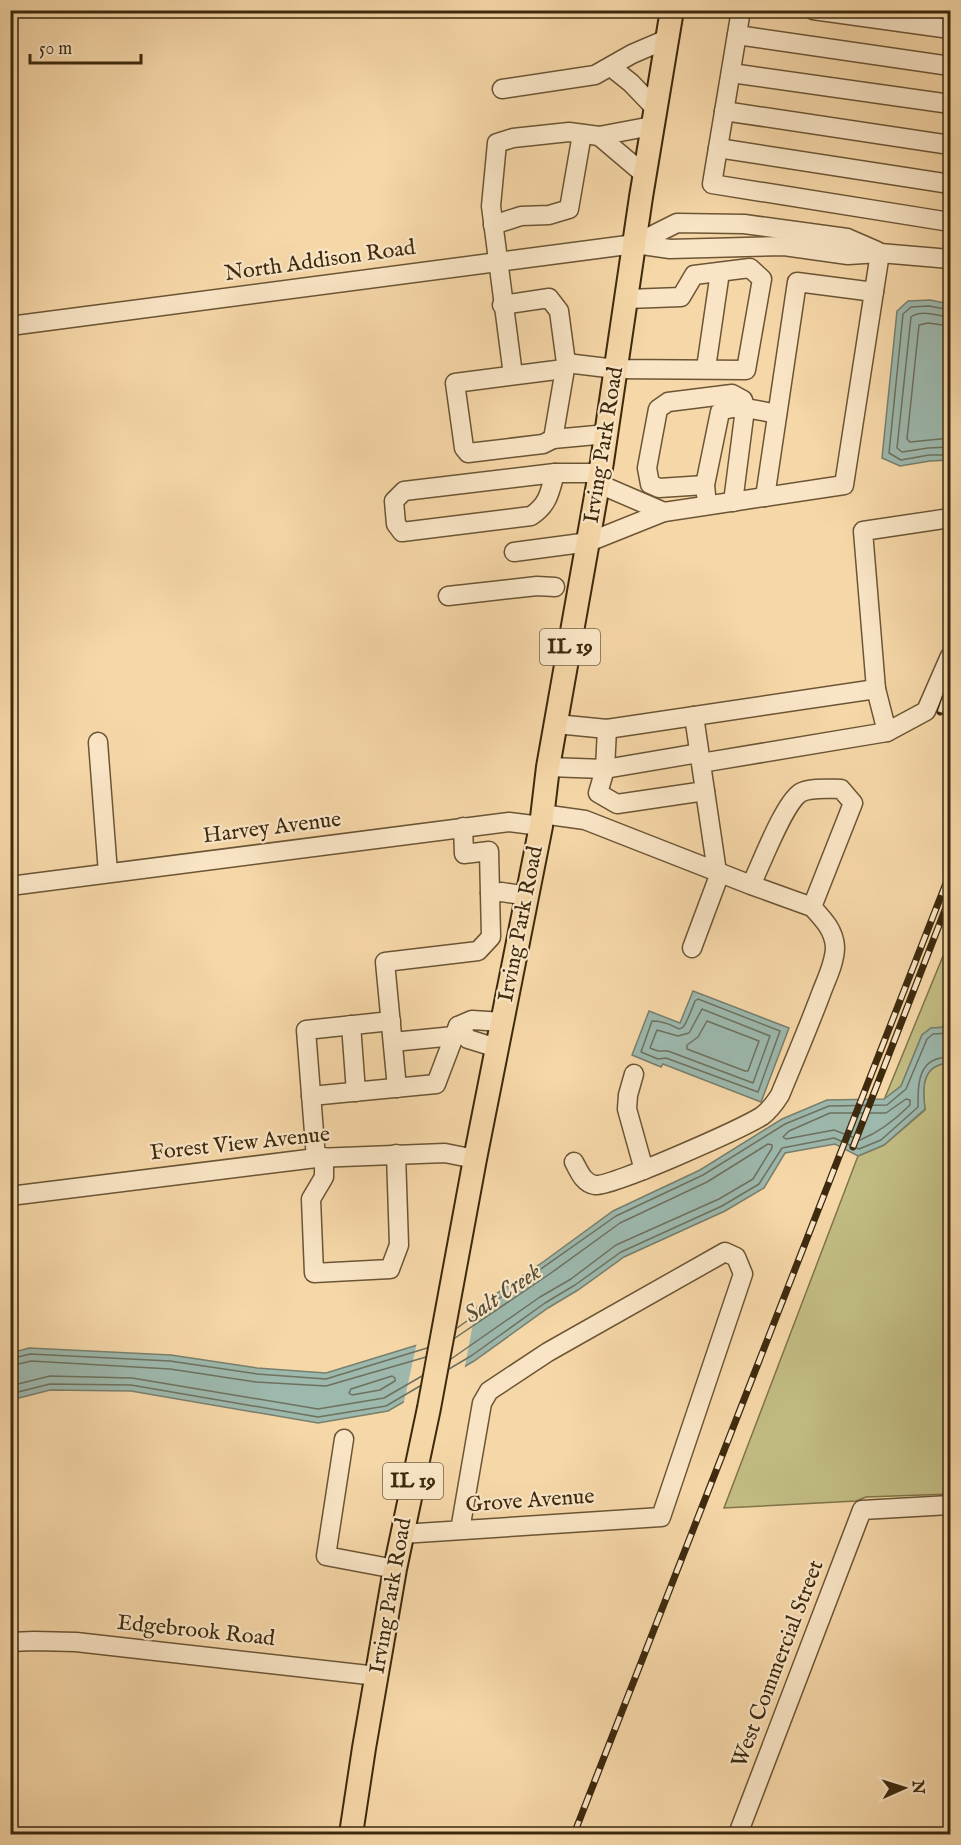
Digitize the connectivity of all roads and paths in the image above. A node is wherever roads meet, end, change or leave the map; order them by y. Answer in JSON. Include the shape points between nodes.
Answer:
{"nodes":[{"id":1,"x":672,"y":10,"type":"edge"},
{"id":2,"x":741,"y":10,"type":"edge"},
{"id":3,"x":813,"y":10,"type":"edge"},
{"id":4,"x":951,"y":29,"type":"edge"},
{"id":5,"x":737,"y":35,"type":"junction"},
{"id":6,"x":667,"y":39,"type":"junction"},
{"id":7,"x":951,"y":66,"type":"edge"},
{"id":8,"x":611,"y":67,"type":"junction"},
{"id":9,"x":731,"y":73,"type":"junction"},
{"id":10,"x":502,"y":89,"type":"dead end"},
{"id":11,"x":951,"y":104,"type":"edge"},
{"id":12,"x":724,"y":111,"type":"junction"},
{"id":13,"x":654,"y":117,"type":"junction"},
{"id":14,"x":591,"y":135,"type":"junction"},
{"id":15,"x":951,"y":145,"type":"edge"},
{"id":16,"x":718,"y":148,"type":"junction"},
{"id":17,"x":645,"y":175,"type":"junction"},
{"id":18,"x":951,"y":184,"type":"edge"},
{"id":19,"x":951,"y":222,"type":"edge"},
{"id":20,"x":493,"y":225,"type":"junction"},
{"id":21,"x":635,"y":243,"type":"junction"},
{"id":22,"x":880,"y":253,"type":"junction"},
{"id":23,"x":951,"y":259,"type":"edge"},
{"id":24,"x":496,"y":261,"type":"junction"},
{"id":25,"x":720,"y":272,"type":"junction"},
{"id":26,"x":874,"y":292,"type":"junction"},
{"id":27,"x":627,"y":299,"type":"junction"},
{"id":28,"x":502,"y":305,"type":"junction"},
{"id":29,"x":10,"y":326,"type":"edge"},
{"id":30,"x":565,"y":366,"type":"junction"},
{"id":31,"x":706,"y":368,"type":"junction"},
{"id":32,"x":616,"y":369,"type":"junction"},
{"id":33,"x":513,"y":375,"type":"junction"},
{"id":34,"x":746,"y":409,"type":"junction"},
{"id":35,"x":777,"y":414,"type":"junction"},
{"id":36,"x":607,"y":434,"type":"junction"},
{"id":37,"x":553,"y":439,"type":"junction"},
{"id":38,"x":555,"y":472,"type":"junction"},
{"id":39,"x":600,"y":479,"type":"junction"},
{"id":40,"x":705,"y":485,"type":"junction"},
{"id":41,"x":765,"y":497,"type":"junction"},
{"id":42,"x":733,"y":502,"type":"junction"},
{"id":43,"x":706,"y":506,"type":"junction"},
{"id":44,"x":664,"y":512,"type":"junction"},
{"id":45,"x":951,"y":518,"type":"edge"},
{"id":46,"x":589,"y":542,"type":"junction"},
{"id":47,"x":514,"y":552,"type":"dead end"},
{"id":48,"x":555,"y":587,"type":"dead end"},
{"id":49,"x":448,"y":596,"type":"dead end"},
{"id":50,"x":951,"y":656,"type":"edge"},
{"id":51,"x":876,"y":689,"type":"junction"},
{"id":52,"x":694,"y":716,"type":"junction"},
{"id":53,"x":556,"y":724,"type":"junction"},
{"id":54,"x":607,"y":729,"type":"junction"},
{"id":55,"x":888,"y":732,"type":"junction"},
{"id":56,"x":98,"y":742,"type":"dead end"},
{"id":57,"x":700,"y":758,"type":"junction"},
{"id":58,"x":548,"y":767,"type":"junction"},
{"id":59,"x":604,"y":769,"type":"junction"},
{"id":60,"x":705,"y":791,"type":"junction"},
{"id":61,"x":617,"y":804,"type":"junction"},
{"id":62,"x":541,"y":820,"type":"junction"},
{"id":63,"x":463,"y":827,"type":"junction"},
{"id":64,"x":610,"y":831,"type":"junction"},
{"id":65,"x":108,"y":873,"type":"junction"},
{"id":66,"x":718,"y":873,"type":"junction"},
{"id":67,"x":752,"y":885,"type":"junction"},
{"id":68,"x":10,"y":886,"type":"edge"},
{"id":69,"x":490,"y":893,"type":"junction"},
{"id":70,"x":527,"y":896,"type":"junction"},
{"id":71,"x":812,"y":907,"type":"junction"},
{"id":72,"x":491,"y":937,"type":"junction"},
{"id":73,"x":518,"y":941,"type":"junction"},
{"id":74,"x":692,"y":948,"type":"dead end"},
{"id":75,"x":391,"y":1021,"type":"junction"},
{"id":76,"x":502,"y":1022,"type":"junction"},
{"id":77,"x":351,"y":1025,"type":"junction"},
{"id":78,"x":456,"y":1031,"type":"junction"},
{"id":79,"x":393,"y":1042,"type":"junction"},
{"id":80,"x":497,"y":1048,"type":"junction"},
{"id":81,"x":634,"y":1074,"type":"dead end"},
{"id":82,"x":397,"y":1088,"type":"junction"},
{"id":83,"x":356,"y":1092,"type":"junction"},
{"id":84,"x":311,"y":1096,"type":"junction"},
{"id":85,"x":396,"y":1154,"type":"junction"},
{"id":86,"x":320,"y":1157,"type":"junction"},
{"id":87,"x":475,"y":1159,"type":"junction"},
{"id":88,"x":574,"y":1162,"type":"dead end"},
{"id":89,"x":644,"y":1170,"type":"junction"},
{"id":90,"x":10,"y":1196,"type":"edge"},
{"id":91,"x":344,"y":1439,"type":"dead end"},
{"id":92,"x":951,"y":1505,"type":"edge"},
{"id":93,"x":460,"y":1530,"type":"junction"},
{"id":94,"x":402,"y":1534,"type":"junction"},
{"id":95,"x":395,"y":1569,"type":"junction"},
{"id":96,"x":10,"y":1642,"type":"edge"},
{"id":97,"x":377,"y":1676,"type":"junction"},
{"id":98,"x":351,"y":1834,"type":"edge"},
{"id":99,"x":738,"y":1834,"type":"edge"}],
"edges":[{"from":1,"to":6,"type":"main road","name":"Irving Park Road","number":"IL 19"},
{"from":2,"to":5,"type":"street"},
{"from":3,"to":4,"type":"street"},
{"from":5,"to":7,"type":"street"},
{"from":5,"to":9,"type":"street"},
{"from":6,"to":8,"type":"street"},
{"from":6,"to":13,"type":"main road","name":"Irving Park Road","number":"IL 19"},
{"from":8,"to":10,"type":"street","via":[[595,75]]},
{"from":8,"to":13,"type":"street","via":[[631,83]]},
{"from":9,"to":11,"type":"street"},
{"from":9,"to":12,"type":"street"},
{"from":12,"to":15,"type":"street"},
{"from":12,"to":16,"type":"street"},
{"from":13,"to":14,"type":"street"},
{"from":13,"to":17,"type":"main road","name":"Irving Park Road","number":"IL 19"},
{"from":14,"to":17,"type":"street"},
{"from":14,"to":20,"type":"street","via":[[569,208]]},
{"from":14,"to":20,"type":"street","via":[[569,132],[497,143]]},
{"from":16,"to":18,"type":"street"},
{"from":16,"to":19,"type":"street","via":[[712,184]]},
{"from":17,"to":21,"type":"main road","name":"Irving Park Road","number":"IL 19"},
{"from":20,"to":24,"type":"street"},
{"from":21,"to":22,"type":"street","via":[[670,249],[784,246],[848,255]]},
{"from":21,"to":22,"type":"street","via":[[677,223],[744,224],[847,238]]},
{"from":21,"to":24,"type":"street","name":"North Addison Road"},
{"from":21,"to":27,"type":"main road","name":"Irving Park Road","number":"IL 19"},
{"from":22,"to":23,"type":"street"},
{"from":22,"to":26,"type":"street"},
{"from":24,"to":28,"type":"street"},
{"from":24,"to":29,"type":"street","name":"North Addison Road"},
{"from":25,"to":27,"type":"street","via":[[694,275],[681,297]]},
{"from":25,"to":31,"type":"street"},
{"from":25,"to":31,"type":"street","via":[[750,267],[762,279],[746,370]]},
{"from":26,"to":35,"type":"street","via":[[797,282]]},
{"from":26,"to":41,"type":"street","via":[[844,485]]},
{"from":27,"to":32,"type":"main road","name":"Irving Park Road","number":"IL 19"},
{"from":28,"to":30,"type":"street","via":[[549,298],[559,311]]},
{"from":28,"to":33,"type":"street"},
{"from":30,"to":32,"type":"street"},
{"from":30,"to":33,"type":"street"},
{"from":30,"to":37,"type":"street"},
{"from":31,"to":32,"type":"street"},
{"from":32,"to":36,"type":"main road","name":"Irving Park Road","number":"IL 19"},
{"from":33,"to":37,"type":"street","via":[[455,384],[464,448],[473,454],[543,444]]},
{"from":34,"to":35,"type":"street"},
{"from":34,"to":40,"type":"street","via":[[720,412]]},
{"from":34,"to":40,"type":"street","via":[[743,400],[732,394],[668,402],[658,410],[647,468],[650,484],[659,488]]},
{"from":34,"to":42,"type":"street"},
{"from":35,"to":41,"type":"street"},
{"from":36,"to":37,"type":"street"},
{"from":36,"to":39,"type":"main road","name":"Irving Park Road","number":"IL 19"},
{"from":38,"to":38,"type":"street","via":[[404,491],[394,501],[396,524],[402,532],[531,516],[548,500]]},
{"from":38,"to":39,"type":"street"},
{"from":39,"to":44,"type":"street"},
{"from":39,"to":46,"type":"main road","name":"Irving Park Road","number":"IL 19"},
{"from":40,"to":43,"type":"street"},
{"from":41,"to":42,"type":"street"},
{"from":42,"to":43,"type":"street"},
{"from":43,"to":44,"type":"street"},
{"from":44,"to":46,"type":"street"},
{"from":45,"to":51,"type":"street","via":[[863,531]]},
{"from":46,"to":47,"type":"street"},
{"from":46,"to":53,"type":"main road","name":"Irving Park Road","number":"IL 19"},
{"from":48,"to":49,"type":"street"},
{"from":50,"to":55,"type":"street","via":[[926,711]]},
{"from":51,"to":52,"type":"street"},
{"from":51,"to":55,"type":"street"},
{"from":52,"to":54,"type":"street"},
{"from":52,"to":57,"type":"street"},
{"from":53,"to":54,"type":"street"},
{"from":53,"to":58,"type":"main road","name":"Irving Park Road","number":"IL 19"},
{"from":54,"to":59,"type":"street"},
{"from":55,"to":57,"type":"street"},
{"from":56,"to":65,"type":"street"},
{"from":57,"to":59,"type":"street"},
{"from":57,"to":60,"type":"street"},
{"from":58,"to":59,"type":"street"},
{"from":58,"to":62,"type":"main road","name":"Irving Park Road","number":"IL 19"},
{"from":59,"to":61,"type":"street","via":[[598,793]]},
{"from":60,"to":61,"type":"street"},
{"from":60,"to":66,"type":"street"},
{"from":61,"to":64,"type":"street"},
{"from":62,"to":63,"type":"street","name":"Harvey Avenue"},
{"from":62,"to":64,"type":"street","name":"Harvey Avenue","via":[[585,820]]},
{"from":62,"to":70,"type":"main road","name":"Irving Park Road","number":"IL 19"},
{"from":63,"to":65,"type":"street","name":"Harvey Avenue"},
{"from":63,"to":69,"type":"street","via":[[464,854],[489,851]]},
{"from":64,"to":66,"type":"street","name":"Harvey Avenue"},
{"from":65,"to":68,"type":"street","name":"Harvey Avenue"},
{"from":66,"to":67,"type":"street","name":"Harvey Avenue"},
{"from":66,"to":74,"type":"street"},
{"from":67,"to":71,"type":"street","name":"Harvey Avenue"},
{"from":67,"to":71,"type":"street","via":[[788,807],[800,793],[841,789],[854,803]]},
{"from":69,"to":70,"type":"street"},
{"from":69,"to":72,"type":"street"},
{"from":70,"to":73,"type":"main road","name":"Irving Park Road","number":"IL 19"},
{"from":71,"to":89,"type":"street","via":[[832,934],[833,962],[776,1101],[761,1116]]},
{"from":72,"to":73,"type":"street"},
{"from":72,"to":75,"type":"street","via":[[478,951],[385,962]]},
{"from":73,"to":76,"type":"main road","name":"Irving Park Road","number":"IL 19"},
{"from":75,"to":77,"type":"street"},
{"from":75,"to":79,"type":"street"},
{"from":76,"to":78,"type":"street","via":[[472,1020]]},
{"from":76,"to":80,"type":"main road","name":"Irving Park Road","number":"IL 19"},
{"from":77,"to":83,"type":"street"},
{"from":77,"to":84,"type":"street","via":[[306,1030]]},
{"from":78,"to":79,"type":"street"},
{"from":78,"to":80,"type":"street"},
{"from":78,"to":82,"type":"street","via":[[436,1084]]},
{"from":79,"to":82,"type":"street"},
{"from":80,"to":87,"type":"main road","name":"Irving Park Road","number":"IL 19"},
{"from":81,"to":89,"type":"street","via":[[627,1108]]},
{"from":82,"to":83,"type":"street"},
{"from":83,"to":84,"type":"street"},
{"from":84,"to":86,"type":"street"},
{"from":85,"to":86,"type":"street","name":"Forest View Avenue"},
{"from":85,"to":86,"type":"street","via":[[399,1245],[390,1269],[314,1273],[311,1199],[324,1177]]},
{"from":85,"to":87,"type":"street","name":"Forest View Avenue","via":[[450,1153]]},
{"from":86,"to":90,"type":"street","name":"Forest View Avenue"},
{"from":87,"to":94,"type":"main road","name":"Irving Park Road","number":"IL 19"},
{"from":88,"to":89,"type":"street","via":[[581,1176],[596,1185]]},
{"from":91,"to":95,"type":"street","via":[[326,1556]]},
{"from":92,"to":99,"type":"street","name":"West Commercial Street","via":[[862,1510]]},
{"from":93,"to":93,"type":"street","name":"Grove Avenue","via":[[661,1517],[743,1274],[736,1257],[725,1252],[548,1352],[489,1391],[482,1402]]},
{"from":93,"to":94,"type":"street","name":"Grove Avenue"},
{"from":94,"to":95,"type":"main road","name":"Irving Park Road","number":"IL 19"},
{"from":95,"to":97,"type":"main road","name":"Irving Park Road","number":"IL 19"},
{"from":96,"to":97,"type":"street","name":"Edgebrook Road","via":[[76,1642]]},
{"from":97,"to":98,"type":"main road","name":"Irving Park Road","number":"IL 19"}]}
